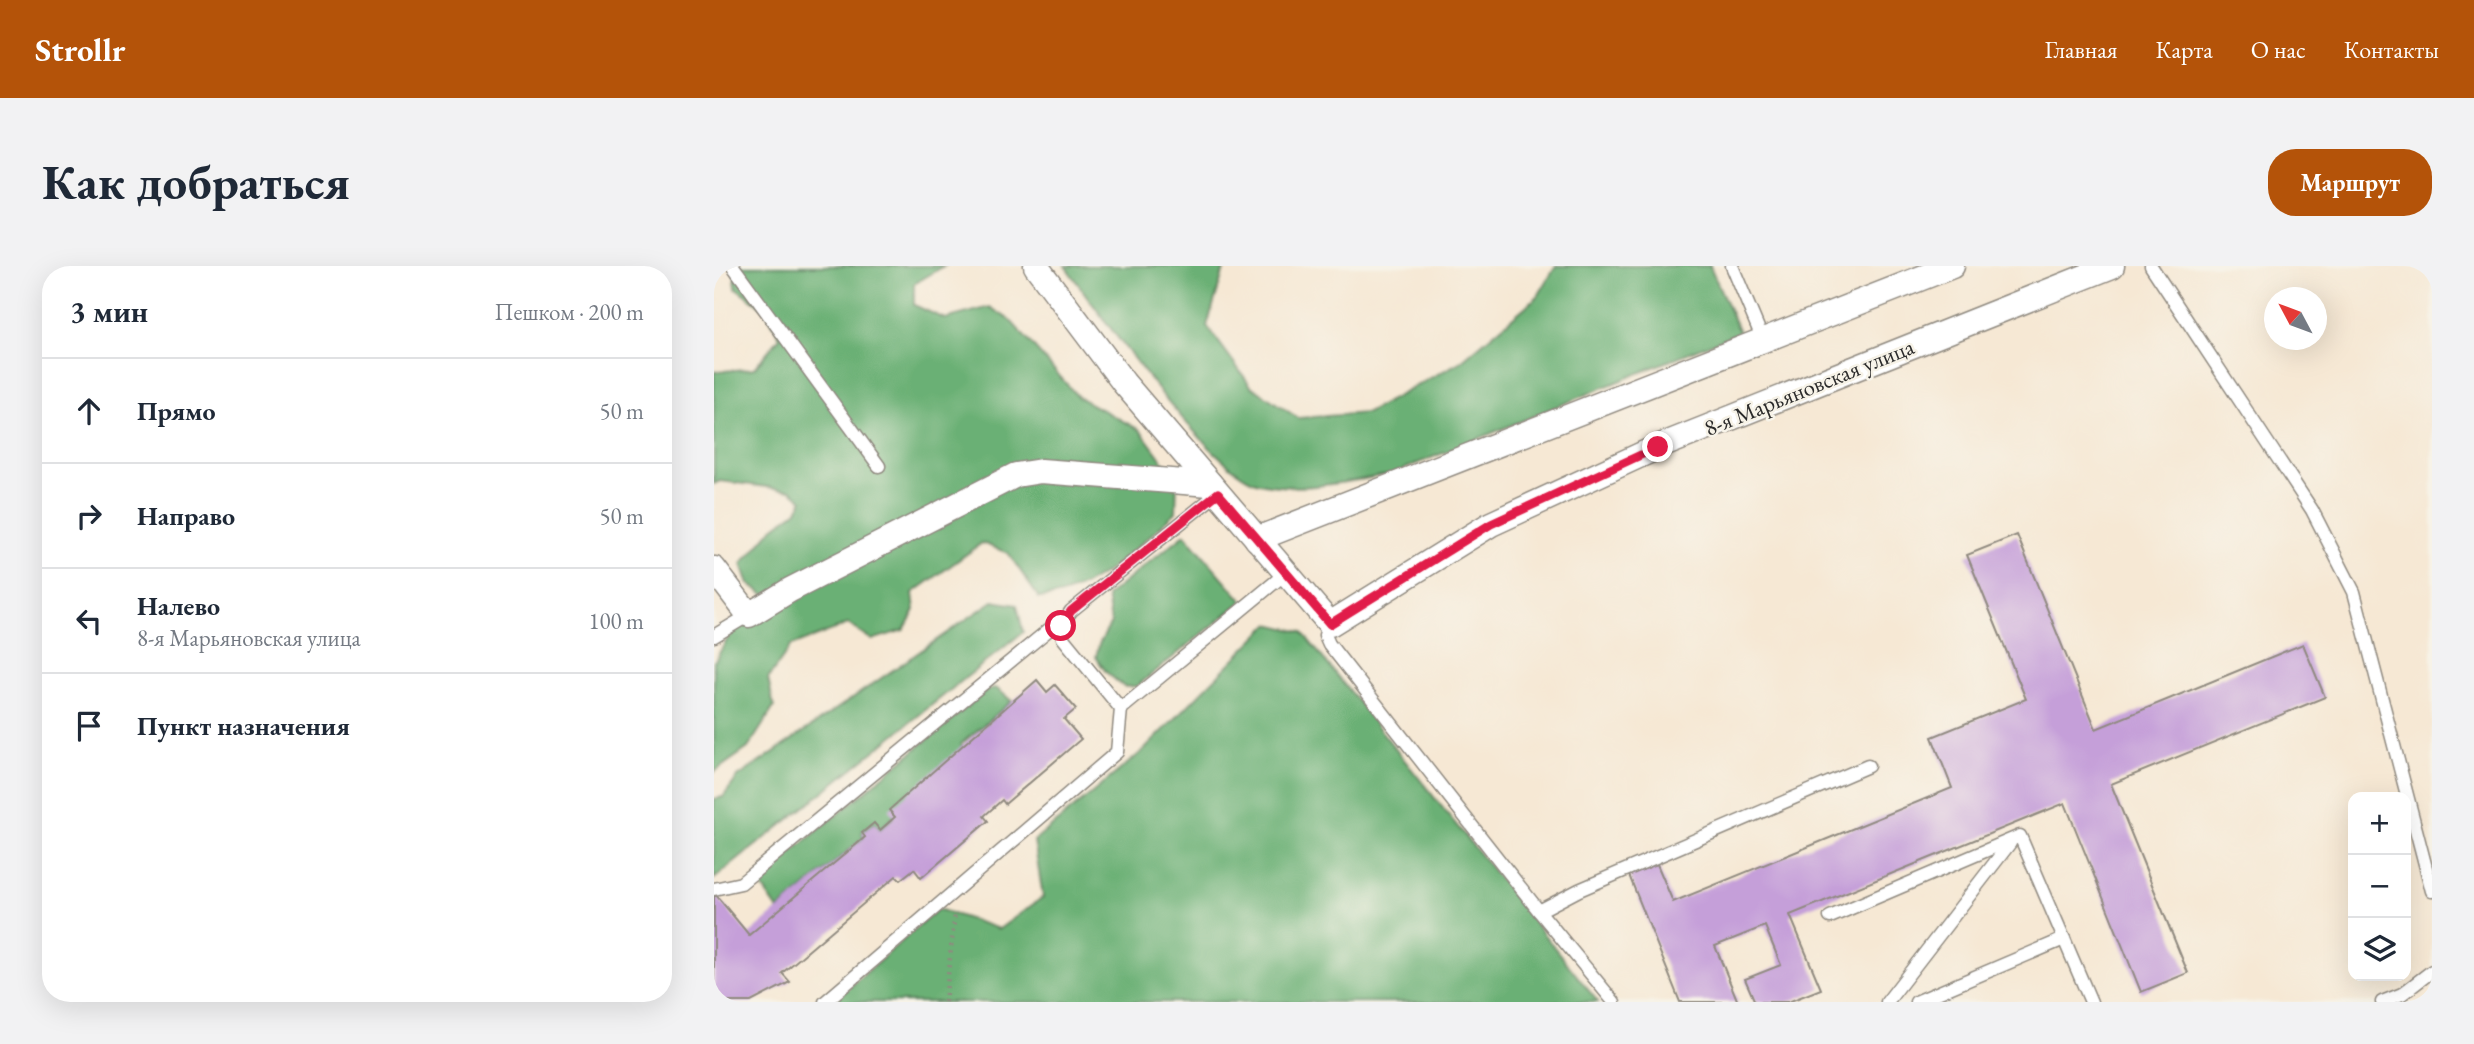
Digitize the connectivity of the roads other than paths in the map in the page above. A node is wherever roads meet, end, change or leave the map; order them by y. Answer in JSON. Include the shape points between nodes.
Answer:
{"nodes":[{"id":1,"x":733,"y":266,"type":"edge"},
{"id":2,"x":1036,"y":266,"type":"edge"},
{"id":3,"x":1732,"y":266,"type":"edge"},
{"id":4,"x":1952,"y":266,"type":"edge"},
{"id":5,"x":2112,"y":266,"type":"edge"},
{"id":6,"x":2151,"y":266,"type":"edge"},
{"id":7,"x":1763,"y":341,"type":"junction"},
{"id":8,"x":879,"y":466,"type":"dead end"},
{"id":9,"x":1214,"y":489,"type":"junction"},
{"id":10,"x":1257,"y":539,"type":"junction"},
{"id":11,"x":714,"y":569,"type":"edge"},
{"id":12,"x":1286,"y":573,"type":"junction"},
{"id":13,"x":1071,"y":611,"type":"junction"},
{"id":14,"x":750,"y":615,"type":"junction"},
{"id":15,"x":1330,"y":624,"type":"junction"},
{"id":16,"x":714,"y":636,"type":"edge"},
{"id":17,"x":1121,"y":709,"type":"junction"},
{"id":18,"x":1868,"y":766,"type":"dead end"},
{"id":19,"x":2012,"y":840,"type":"junction"},
{"id":20,"x":714,"y":889,"type":"edge"},
{"id":21,"x":2432,"y":891,"type":"edge"},
{"id":22,"x":1539,"y":911,"type":"junction"},
{"id":23,"x":1830,"y":917,"type":"dead end"},
{"id":24,"x":2064,"y":939,"type":"junction"},
{"id":25,"x":2432,"y":971,"type":"edge"},
{"id":26,"x":825,"y":1002,"type":"edge"},
{"id":27,"x":1614,"y":1002,"type":"edge"},
{"id":28,"x":1887,"y":1002,"type":"edge"},
{"id":29,"x":1916,"y":1002,"type":"edge"},
{"id":30,"x":2091,"y":1002,"type":"edge"},
{"id":31,"x":2382,"y":1002,"type":"edge"}],
"edges":[{"from":1,"to":8,"type":"lane"},
{"from":2,"to":9,"type":"street","via":[[1124,383]]},
{"from":3,"to":7,"type":"lane"},
{"from":4,"to":7,"type":"street"},
{"from":5,"to":15,"type":"street","name":"8-я Марьяновская улица","via":[[1658,447],[1491,524]]},
{"from":6,"to":21,"type":"lane","via":[[2312,510],[2354,592]]},
{"from":7,"to":10,"type":"street"},
{"from":9,"to":10,"type":"street"},
{"from":9,"to":13,"type":"lane"},
{"from":9,"to":14,"type":"street","via":[[1041,471],[1016,475]]},
{"from":10,"to":12,"type":"street"},
{"from":11,"to":14,"type":"street"},
{"from":12,"to":15,"type":"street"},
{"from":12,"to":17,"type":"lane"},
{"from":13,"to":17,"type":"lane","via":[[1061,626],[1063,638]]},
{"from":13,"to":20,"type":"lane","via":[[741,883]]},
{"from":14,"to":16,"type":"lane"},
{"from":15,"to":22,"type":"lane","via":[[1325,635],[1329,644]]},
{"from":17,"to":26,"type":"lane","via":[[1117,752]]},
{"from":18,"to":22,"type":"lane"},
{"from":19,"to":23,"type":"lane"},
{"from":19,"to":24,"type":"lane","via":[[2020,836]]},
{"from":19,"to":28,"type":"lane"},
{"from":22,"to":27,"type":"lane"},
{"from":24,"to":29,"type":"lane"},
{"from":24,"to":30,"type":"lane"},
{"from":25,"to":31,"type":"lane","via":[[2402,994]]}]}
